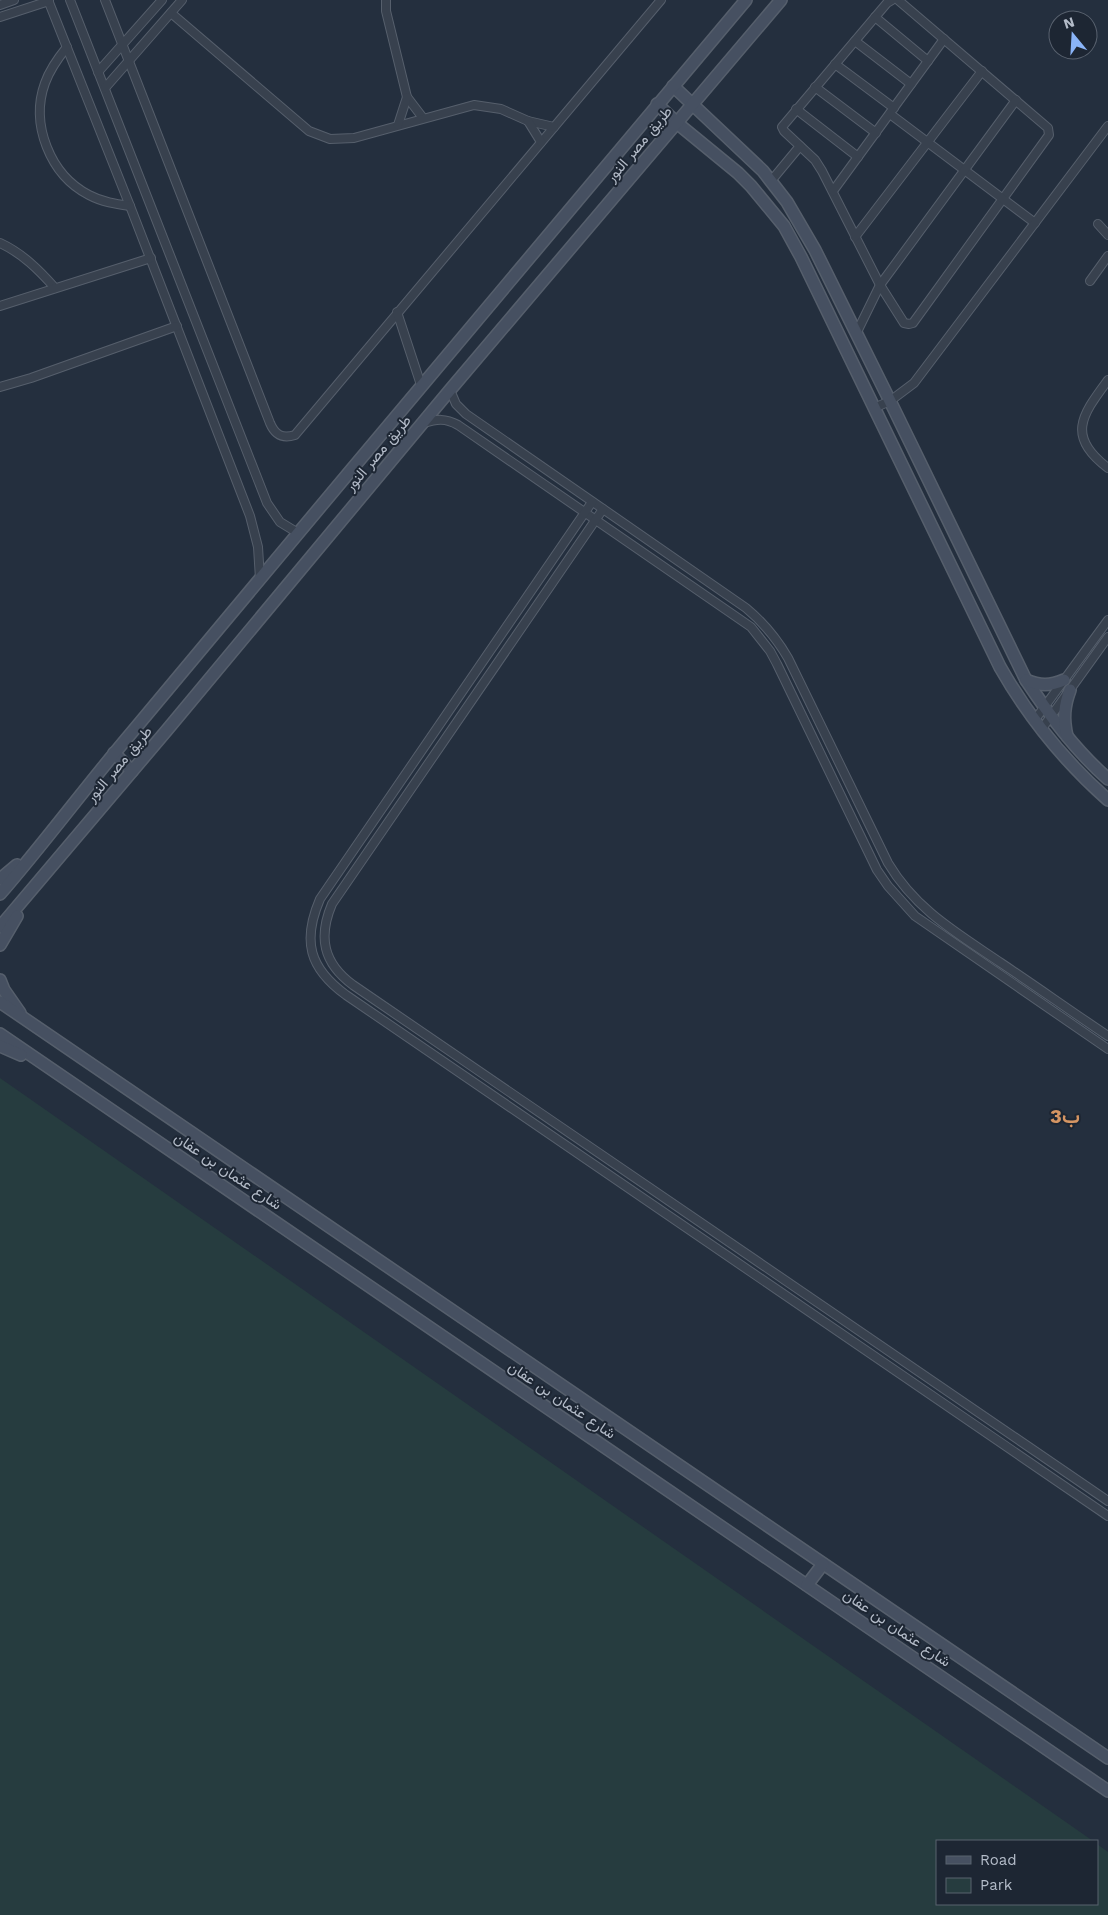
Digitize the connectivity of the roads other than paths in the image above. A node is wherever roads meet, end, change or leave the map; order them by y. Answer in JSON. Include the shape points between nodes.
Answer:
{"nodes":[{"id":1,"x":14,"y":0,"type":"edge"},
{"id":2,"x":70,"y":0,"type":"edge"},
{"id":3,"x":104,"y":0,"type":"edge"},
{"id":4,"x":162,"y":0,"type":"edge"},
{"id":5,"x":182,"y":0,"type":"edge"},
{"id":6,"x":386,"y":0,"type":"edge"},
{"id":7,"x":661,"y":0,"type":"edge"},
{"id":8,"x":746,"y":0,"type":"edge"},
{"id":9,"x":781,"y":0,"type":"edge"},
{"id":10,"x":892,"y":0,"type":"edge"},
{"id":11,"x":898,"y":0,"type":"edge"},
{"id":12,"x":48,"y":1,"type":"edge"},
{"id":13,"x":0,"y":4,"type":"edge"},
{"id":14,"x":171,"y":13,"type":"junction"},
{"id":15,"x":0,"y":17,"type":"edge"},
{"id":16,"x":875,"y":17,"type":"junction"},
{"id":17,"x":944,"y":39,"type":"junction"},
{"id":18,"x":855,"y":41,"type":"junction"},
{"id":19,"x":123,"y":46,"type":"junction"},
{"id":20,"x":67,"y":47,"type":"junction"},
{"id":21,"x":928,"y":61,"type":"junction"},
{"id":22,"x":129,"y":62,"type":"junction"},
{"id":23,"x":835,"y":64,"type":"junction"},
{"id":24,"x":982,"y":71,"type":"junction"},
{"id":25,"x":98,"y":72,"type":"junction"},
{"id":26,"x":911,"y":84,"type":"junction"},
{"id":27,"x":673,"y":86,"type":"junction"},
{"id":28,"x":815,"y":87,"type":"junction"},
{"id":29,"x":105,"y":88,"type":"junction"},
{"id":30,"x":407,"y":97,"type":"junction"},
{"id":31,"x":1016,"y":100,"type":"junction"},
{"id":32,"x":657,"y":104,"type":"junction"},
{"id":33,"x":692,"y":104,"type":"junction"},
{"id":34,"x":796,"y":109,"type":"junction"},
{"id":35,"x":892,"y":111,"type":"junction"},
{"id":36,"x":424,"y":118,"type":"junction"},
{"id":37,"x":528,"y":121,"type":"junction"},
{"id":38,"x":677,"y":123,"type":"junction"},
{"id":39,"x":398,"y":125,"type":"junction"},
{"id":40,"x":1108,"y":126,"type":"edge"},
{"id":41,"x":554,"y":127,"type":"junction"},
{"id":42,"x":876,"y":133,"type":"junction"},
{"id":43,"x":541,"y":142,"type":"junction"},
{"id":44,"x":928,"y":142,"type":"junction"},
{"id":45,"x":800,"y":146,"type":"junction"},
{"id":46,"x":858,"y":157,"type":"junction"},
{"id":47,"x":964,"y":170,"type":"junction"},
{"id":48,"x":770,"y":181,"type":"junction"},
{"id":49,"x":833,"y":191,"type":"junction"},
{"id":50,"x":1002,"y":198,"type":"junction"},
{"id":51,"x":130,"y":206,"type":"junction"},
{"id":52,"x":1035,"y":223,"type":"junction"},
{"id":53,"x":1098,"y":224,"type":"dead end"},
{"id":54,"x":1108,"y":235,"type":"edge"},
{"id":55,"x":855,"y":237,"type":"junction"},
{"id":56,"x":0,"y":243,"type":"edge"},
{"id":57,"x":1108,"y":256,"type":"edge"},
{"id":58,"x":151,"y":258,"type":"junction"},
{"id":59,"x":1090,"y":281,"type":"dead end"},
{"id":60,"x":880,"y":285,"type":"junction"},
{"id":61,"x":55,"y":288,"type":"junction"},
{"id":62,"x":0,"y":306,"type":"edge"},
{"id":63,"x":397,"y":312,"type":"junction"},
{"id":64,"x":177,"y":326,"type":"junction"},
{"id":65,"x":856,"y":334,"type":"junction"},
{"id":66,"x":1108,"y":380,"type":"edge"},
{"id":67,"x":0,"y":386,"type":"edge"},
{"id":68,"x":421,"y":386,"type":"junction"},
{"id":69,"x":450,"y":390,"type":"junction"},
{"id":70,"x":890,"y":401,"type":"junction"},
{"id":71,"x":874,"y":408,"type":"junction"},
{"id":72,"x":424,"y":423,"type":"junction"},
{"id":73,"x":1108,"y":468,"type":"edge"},
{"id":74,"x":592,"y":502,"type":"junction"},
{"id":75,"x":603,"y":509,"type":"junction"},
{"id":76,"x":585,"y":512,"type":"junction"},
{"id":77,"x":596,"y":520,"type":"junction"},
{"id":78,"x":298,"y":533,"type":"junction"},
{"id":79,"x":260,"y":578,"type":"junction"},
{"id":80,"x":1108,"y":620,"type":"edge"},
{"id":81,"x":1108,"y":637,"type":"edge"},
{"id":82,"x":1026,"y":680,"type":"junction"},
{"id":83,"x":1067,"y":685,"type":"junction"},
{"id":84,"x":1047,"y":712,"type":"junction"},
{"id":85,"x":1038,"y":725,"type":"junction"},
{"id":86,"x":1068,"y":738,"type":"junction"},
{"id":87,"x":114,"y":753,"type":"junction"},
{"id":88,"x":132,"y":771,"type":"junction"},
{"id":89,"x":1108,"y":779,"type":"edge"},
{"id":90,"x":1108,"y":800,"type":"edge"},
{"id":91,"x":42,"y":846,"type":"junction"},
{"id":92,"x":0,"y":879,"type":"edge"},
{"id":93,"x":37,"y":884,"type":"junction"},
{"id":94,"x":0,"y":894,"type":"edge"},
{"id":95,"x":0,"y":927,"type":"edge"},
{"id":96,"x":0,"y":945,"type":"edge"},
{"id":97,"x":0,"y":980,"type":"edge"},
{"id":98,"x":0,"y":1002,"type":"edge"},
{"id":99,"x":26,"y":1020,"type":"junction"},
{"id":100,"x":0,"y":1034,"type":"edge"},
{"id":101,"x":1108,"y":1036,"type":"edge"},
{"id":102,"x":0,"y":1046,"type":"edge"},
{"id":103,"x":1108,"y":1050,"type":"edge"},
{"id":104,"x":46,"y":1066,"type":"junction"},
{"id":105,"x":1108,"y":1501,"type":"edge"},
{"id":106,"x":1108,"y":1516,"type":"edge"},
{"id":107,"x":823,"y":1564,"type":"junction"},
{"id":108,"x":807,"y":1585,"type":"junction"},
{"id":109,"x":1108,"y":1758,"type":"edge"},
{"id":110,"x":1108,"y":1790,"type":"edge"}],
"edges":[{"from":1,"to":13,"type":"street"},
{"from":2,"to":25,"type":"street"},
{"from":3,"to":19,"type":"street"},
{"from":4,"to":19,"type":"street"},
{"from":5,"to":14,"type":"street"},
{"from":6,"to":30,"type":"street"},
{"from":7,"to":41,"type":"street"},
{"from":8,"to":27,"type":"street","name":"طريق مصر النور"},
{"from":9,"to":33,"type":"street","name":"طريق مصر النور"},
{"from":10,"to":16,"type":"street"},
{"from":11,"to":17,"type":"street"},
{"from":12,"to":15,"type":"street"},
{"from":12,"to":20,"type":"street"},
{"from":14,"to":22,"type":"street"},
{"from":14,"to":39,"type":"street","via":[[316,135],[330,139],[354,138]]},
{"from":16,"to":18,"type":"street"},
{"from":16,"to":21,"type":"street"},
{"from":17,"to":21,"type":"street"},
{"from":17,"to":24,"type":"street"},
{"from":18,"to":23,"type":"street"},
{"from":18,"to":26,"type":"street"},
{"from":19,"to":22,"type":"street"},
{"from":19,"to":25,"type":"street"},
{"from":20,"to":51,"type":"street"},
{"from":20,"to":51,"type":"street","via":[[44,84],[40,105],[46,147],[61,172],[89,195],[109,203]]},
{"from":21,"to":26,"type":"street"},
{"from":22,"to":29,"type":"street"},
{"from":22,"to":63,"type":"street","via":[[273,430],[287,437],[295,435]]},
{"from":23,"to":28,"type":"street"},
{"from":23,"to":35,"type":"street"},
{"from":24,"to":31,"type":"street"},
{"from":24,"to":44,"type":"street"},
{"from":25,"to":29,"type":"street"},
{"from":26,"to":35,"type":"street"},
{"from":27,"to":32,"type":"street","name":"طريق مصر النور"},
{"from":27,"to":33,"type":"street"},
{"from":28,"to":34,"type":"street"},
{"from":28,"to":42,"type":"street"},
{"from":29,"to":78,"type":"street","via":[[267,503],[280,522]]},
{"from":30,"to":36,"type":"street"},
{"from":30,"to":39,"type":"street"},
{"from":31,"to":47,"type":"street"},
{"from":31,"to":50,"type":"street","via":[[1048,128],[1049,135]]},
{"from":32,"to":38,"type":"street"},
{"from":32,"to":68,"type":"street","name":"طريق مصر النور"},
{"from":33,"to":38,"type":"street","name":"طريق مصر النور"},
{"from":33,"to":48,"type":"street"},
{"from":34,"to":45,"type":"street","via":[[782,127]]},
{"from":34,"to":46,"type":"street"},
{"from":35,"to":42,"type":"street"},
{"from":35,"to":44,"type":"street"},
{"from":36,"to":37,"type":"street","via":[[482,105]]},
{"from":36,"to":39,"type":"street"},
{"from":37,"to":41,"type":"street"},
{"from":37,"to":43,"type":"street"},
{"from":38,"to":69,"type":"street","name":"طريق مصر النور"},
{"from":38,"to":71,"type":"street","via":[[738,173],[784,226]]},
{"from":40,"to":52,"type":"street"},
{"from":41,"to":43,"type":"street"},
{"from":42,"to":46,"type":"street"},
{"from":43,"to":63,"type":"street"},
{"from":44,"to":47,"type":"street"},
{"from":44,"to":55,"type":"street"},
{"from":45,"to":48,"type":"street"},
{"from":45,"to":49,"type":"street","via":[[815,160]]},
{"from":46,"to":49,"type":"street"},
{"from":47,"to":50,"type":"street"},
{"from":47,"to":60,"type":"street"},
{"from":48,"to":65,"type":"street","via":[[787,202],[810,242]]},
{"from":49,"to":55,"type":"street"},
{"from":50,"to":52,"type":"street"},
{"from":50,"to":60,"type":"street","via":[[914,323],[904,323]]},
{"from":51,"to":58,"type":"street"},
{"from":52,"to":70,"type":"street","via":[[914,383]]},
{"from":53,"to":54,"type":"street"},
{"from":55,"to":60,"type":"street"},
{"from":56,"to":61,"type":"street","via":[[34,265]]},
{"from":57,"to":59,"type":"street"},
{"from":58,"to":61,"type":"street"},
{"from":58,"to":64,"type":"street"},
{"from":60,"to":65,"type":"street"},
{"from":61,"to":62,"type":"street"},
{"from":63,"to":68,"type":"street"},
{"from":64,"to":67,"type":"street"},
{"from":64,"to":79,"type":"street","via":[[250,516],[258,547]]},
{"from":65,"to":70,"type":"street"},
{"from":66,"to":73,"type":"street","via":[[1086,409],[1082,422],[1087,448]]},
{"from":68,"to":78,"type":"street","name":"طريق مصر النور"},
{"from":69,"to":72,"type":"street","name":"طريق مصر النور"},
{"from":69,"to":74,"type":"street","via":[[460,410]]},
{"from":70,"to":71,"type":"street"},
{"from":70,"to":82,"type":"street"},
{"from":71,"to":85,"type":"street","via":[[1000,667]]},
{"from":72,"to":76,"type":"street","via":[[444,419],[458,425]]},
{"from":72,"to":88,"type":"street","name":"طريق مصر النور"},
{"from":74,"to":75,"type":"street"},
{"from":74,"to":76,"type":"street"},
{"from":75,"to":77,"type":"street"},
{"from":75,"to":101,"type":"street","via":[[746,608],[770,631],[788,658],[888,863],[908,893],[958,934]]},
{"from":76,"to":77,"type":"street"},
{"from":76,"to":106,"type":"street","via":[[320,899],[310,934],[318,968],[346,995]]},
{"from":77,"to":103,"type":"street","via":[[739,618],[761,639],[777,664],[877,870],[900,902],[915,916]]},
{"from":77,"to":105,"type":"street","via":[[332,904],[324,934],[331,963],[341,976],[359,989]]},
{"from":78,"to":79,"type":"street","name":"طريق مصر النور"},
{"from":79,"to":87,"type":"street","name":"طريق مصر النور"},
{"from":80,"to":83,"type":"street"},
{"from":81,"to":83,"type":"street"},
{"from":82,"to":83,"type":"street","via":[[1045,686]]},
{"from":82,"to":84,"type":"street"},
{"from":83,"to":84,"type":"street"},
{"from":83,"to":84,"type":"street"},
{"from":83,"to":86,"type":"street","via":[[1064,714]]},
{"from":84,"to":85,"type":"street"},
{"from":84,"to":86,"type":"street"},
{"from":85,"to":90,"type":"street","via":[[1064,757]]},
{"from":86,"to":89,"type":"street"},
{"from":87,"to":88,"type":"street"},
{"from":87,"to":91,"type":"street","name":"طريق مصر النور"},
{"from":88,"to":93,"type":"street","name":"طريق مصر النور"},
{"from":91,"to":92,"type":"street","via":[[22,858]]},
{"from":91,"to":94,"type":"street","name":"طريق مصر النور"},
{"from":93,"to":95,"type":"street","name":"طريق مصر النور"},
{"from":93,"to":96,"type":"street"},
{"from":97,"to":99,"type":"street"},
{"from":98,"to":99,"type":"street","name":"شارع عثمان بن عفان"},
{"from":99,"to":107,"type":"street","name":"شارع عثمان بن عفان"},
{"from":100,"to":104,"type":"street","name":"شارع عثمان بن عفان"},
{"from":102,"to":104,"type":"street"},
{"from":104,"to":108,"type":"street","name":"شارع عثمان بن عفان"},
{"from":107,"to":108,"type":"street"},
{"from":107,"to":109,"type":"street","name":"شارع عثمان بن عفان"},
{"from":108,"to":110,"type":"street","name":"شارع عثمان بن عفان"}]}
